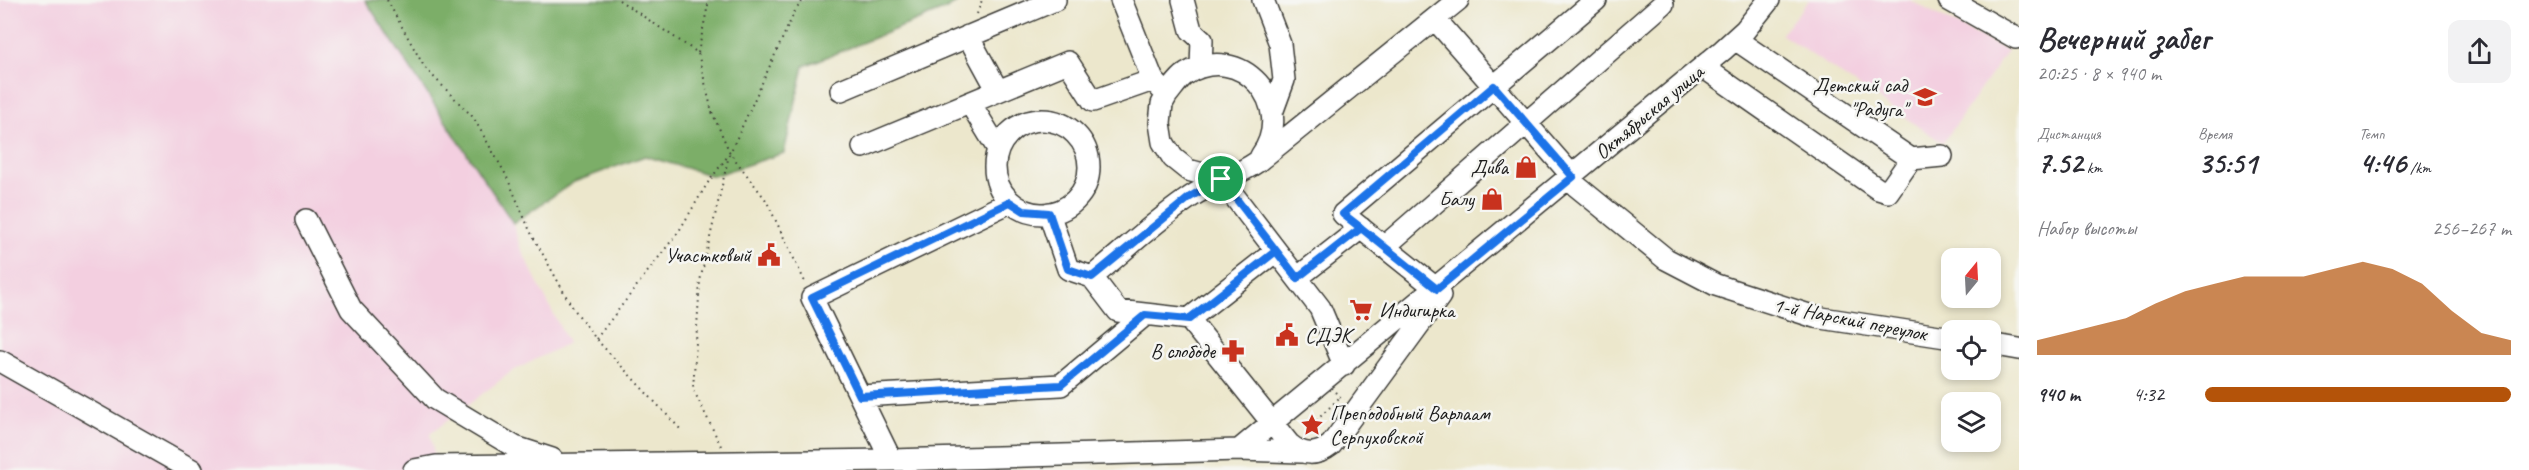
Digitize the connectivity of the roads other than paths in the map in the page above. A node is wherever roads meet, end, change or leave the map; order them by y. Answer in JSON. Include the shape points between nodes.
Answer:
{"nodes":[{"id":1,"x":1055,"y":0,"type":"edge"},
{"id":2,"x":1121,"y":0,"type":"edge"},
{"id":3,"x":1183,"y":0,"type":"edge"},
{"id":4,"x":1263,"y":0,"type":"edge"},
{"id":5,"x":1458,"y":0,"type":"edge"},
{"id":6,"x":1596,"y":0,"type":"edge"},
{"id":7,"x":1769,"y":0,"type":"edge"},
{"id":8,"x":1949,"y":0,"type":"edge"},
{"id":9,"x":1662,"y":4,"type":"dead end"},
{"id":10,"x":1435,"y":19,"type":"junction"},
{"id":11,"x":968,"y":36,"type":"junction"},
{"id":12,"x":2016,"y":38,"type":"dead end"},
{"id":13,"x":1735,"y":39,"type":"junction"},
{"id":14,"x":1201,"y":67,"type":"junction"},
{"id":15,"x":1703,"y":67,"type":"junction"},
{"id":16,"x":1494,"y":86,"type":"junction"},
{"id":17,"x":1160,"y":87,"type":"junction"},
{"id":18,"x":841,"y":90,"type":"dead end"},
{"id":19,"x":998,"y":91,"type":"junction"},
{"id":20,"x":970,"y":103,"type":"junction"},
{"id":21,"x":1273,"y":110,"type":"junction"},
{"id":22,"x":1526,"y":123,"type":"junction"},
{"id":23,"x":862,"y":147,"type":"dead end"},
{"id":24,"x":998,"y":149,"type":"junction"},
{"id":25,"x":1942,"y":156,"type":"dead end"},
{"id":26,"x":1911,"y":159,"type":"junction"},
{"id":27,"x":1257,"y":162,"type":"junction"},
{"id":28,"x":1571,"y":178,"type":"junction"},
{"id":29,"x":1221,"y":179,"type":"junction"},
{"id":30,"x":1010,"y":202,"type":"junction"},
{"id":31,"x":1049,"y":213,"type":"junction"},
{"id":32,"x":306,"y":220,"type":"dead end"},
{"id":33,"x":1361,"y":228,"type":"junction"},
{"id":34,"x":1384,"y":247,"type":"junction"},
{"id":35,"x":1276,"y":251,"type":"junction"},
{"id":36,"x":1460,"y":269,"type":"junction"},
{"id":37,"x":1092,"y":277,"type":"junction"},
{"id":38,"x":1297,"y":278,"type":"junction"},
{"id":39,"x":1437,"y":289,"type":"junction"},
{"id":40,"x":1145,"y":315,"type":"junction"},
{"id":41,"x":1189,"y":319,"type":"junction"},
{"id":42,"x":1941,"y":336,"type":"edge"},
{"id":43,"x":2001,"y":346,"type":"edge"},
{"id":44,"x":2019,"y":349,"type":"edge"},
{"id":45,"x":0,"y":361,"type":"edge"},
{"id":46,"x":1344,"y":365,"type":"junction"},
{"id":47,"x":860,"y":396,"type":"junction"},
{"id":48,"x":1272,"y":422,"type":"junction"},
{"id":49,"x":1228,"y":457,"type":"edge"},
{"id":50,"x":1312,"y":459,"type":"edge"},
{"id":51,"x":891,"y":460,"type":"junction"},
{"id":52,"x":566,"y":464,"type":"junction"},
{"id":53,"x":978,"y":464,"type":"edge"},
{"id":54,"x":729,"y":466,"type":"edge"},
{"id":55,"x":192,"y":470,"type":"edge"},
{"id":56,"x":414,"y":470,"type":"edge"}],
"edges":[{"from":1,"to":11,"type":"street"},
{"from":2,"to":17,"type":"street"},
{"from":3,"to":14,"type":"street","via":[[1191,30],[1202,40]]},
{"from":4,"to":21,"type":"street","via":[[1280,44],[1284,80]]},
{"from":5,"to":10,"type":"street"},
{"from":6,"to":16,"type":"street"},
{"from":7,"to":13,"type":"street","name":"Октябрьская улица"},
{"from":8,"to":12,"type":"street"},
{"from":9,"to":22,"type":"street"},
{"from":10,"to":16,"type":"street","name":"1-й Нарский переулок"},
{"from":10,"to":27,"type":"street"},
{"from":11,"to":18,"type":"street"},
{"from":11,"to":19,"type":"street"},
{"from":13,"to":15,"type":"street","name":"Октябрьская улица"},
{"from":13,"to":26,"type":"street"},
{"from":14,"to":17,"type":"street"},
{"from":14,"to":21,"type":"street","via":[[1220,64],[1238,68],[1254,78]]},
{"from":15,"to":26,"type":"street","via":[[1878,189],[1888,192]]},
{"from":15,"to":28,"type":"street","name":"Октябрьская улица"},
{"from":16,"to":22,"type":"street","name":"1-й Нарский переулок"},
{"from":16,"to":33,"type":"street","via":[[1343,214]]},
{"from":17,"to":19,"type":"street","via":[[1093,101],[1068,62]]},
{"from":17,"to":29,"type":"street","via":[[1163,142],[1173,158],[1188,170]]},
{"from":19,"to":20,"type":"street"},
{"from":20,"to":23,"type":"street"},
{"from":20,"to":24,"type":"street"},
{"from":21,"to":27,"type":"street","via":[[1268,146]]},
{"from":22,"to":28,"type":"street","name":"1-й Нарский переулок"},
{"from":22,"to":34,"type":"street"},
{"from":24,"to":30,"type":"street","via":[[995,175]]},
{"from":24,"to":31,"type":"street","via":[[1010,131],[1039,119],[1062,124],[1080,138],[1087,152],[1087,182],[1069,206]]},
{"from":25,"to":26,"type":"street"},
{"from":27,"to":29,"type":"street"},
{"from":28,"to":36,"type":"street","name":"Октябрьская улица"},
{"from":28,"to":42,"type":"street","name":"1-й Нарский переулок","via":[[1666,259],[1716,285],[1815,317]]},
{"from":29,"to":35,"type":"street"},
{"from":29,"to":37,"type":"street","via":[[1190,197]]},
{"from":30,"to":31,"type":"street","via":[[1024,211]]},
{"from":30,"to":47,"type":"street","via":[[812,298]]},
{"from":31,"to":37,"type":"street","via":[[1068,269]]},
{"from":32,"to":52,"type":"street","via":[[351,309],[435,399],[515,447]]},
{"from":33,"to":34,"type":"street"},
{"from":33,"to":38,"type":"street"},
{"from":34,"to":39,"type":"street"},
{"from":35,"to":38,"type":"street"},
{"from":35,"to":41,"type":"street"},
{"from":36,"to":39,"type":"street","name":"Октябрьская улица"},
{"from":36,"to":50,"type":"street","via":[[1331,445]]},
{"from":37,"to":40,"type":"street","via":[[1118,311]]},
{"from":38,"to":46,"type":"street","via":[[1320,308]]},
{"from":39,"to":46,"type":"street","name":"Октябрьская улица"},
{"from":40,"to":41,"type":"street"},
{"from":40,"to":47,"type":"street","via":[[1061,385]]},
{"from":41,"to":48,"type":"street"},
{"from":43,"to":44,"type":"street"},
{"from":45,"to":55,"type":"street"},
{"from":46,"to":48,"type":"street","name":"Октябрьская улица"},
{"from":47,"to":51,"type":"street"},
{"from":48,"to":49,"type":"street","name":"Октябрьская улица"},
{"from":48,"to":50,"type":"street","via":[[1289,444]]},
{"from":49,"to":50,"type":"street"},
{"from":49,"to":53,"type":"street"},
{"from":51,"to":53,"type":"street"},
{"from":51,"to":54,"type":"street"},
{"from":52,"to":54,"type":"street"},
{"from":52,"to":56,"type":"street","via":[[436,466]]}]}
